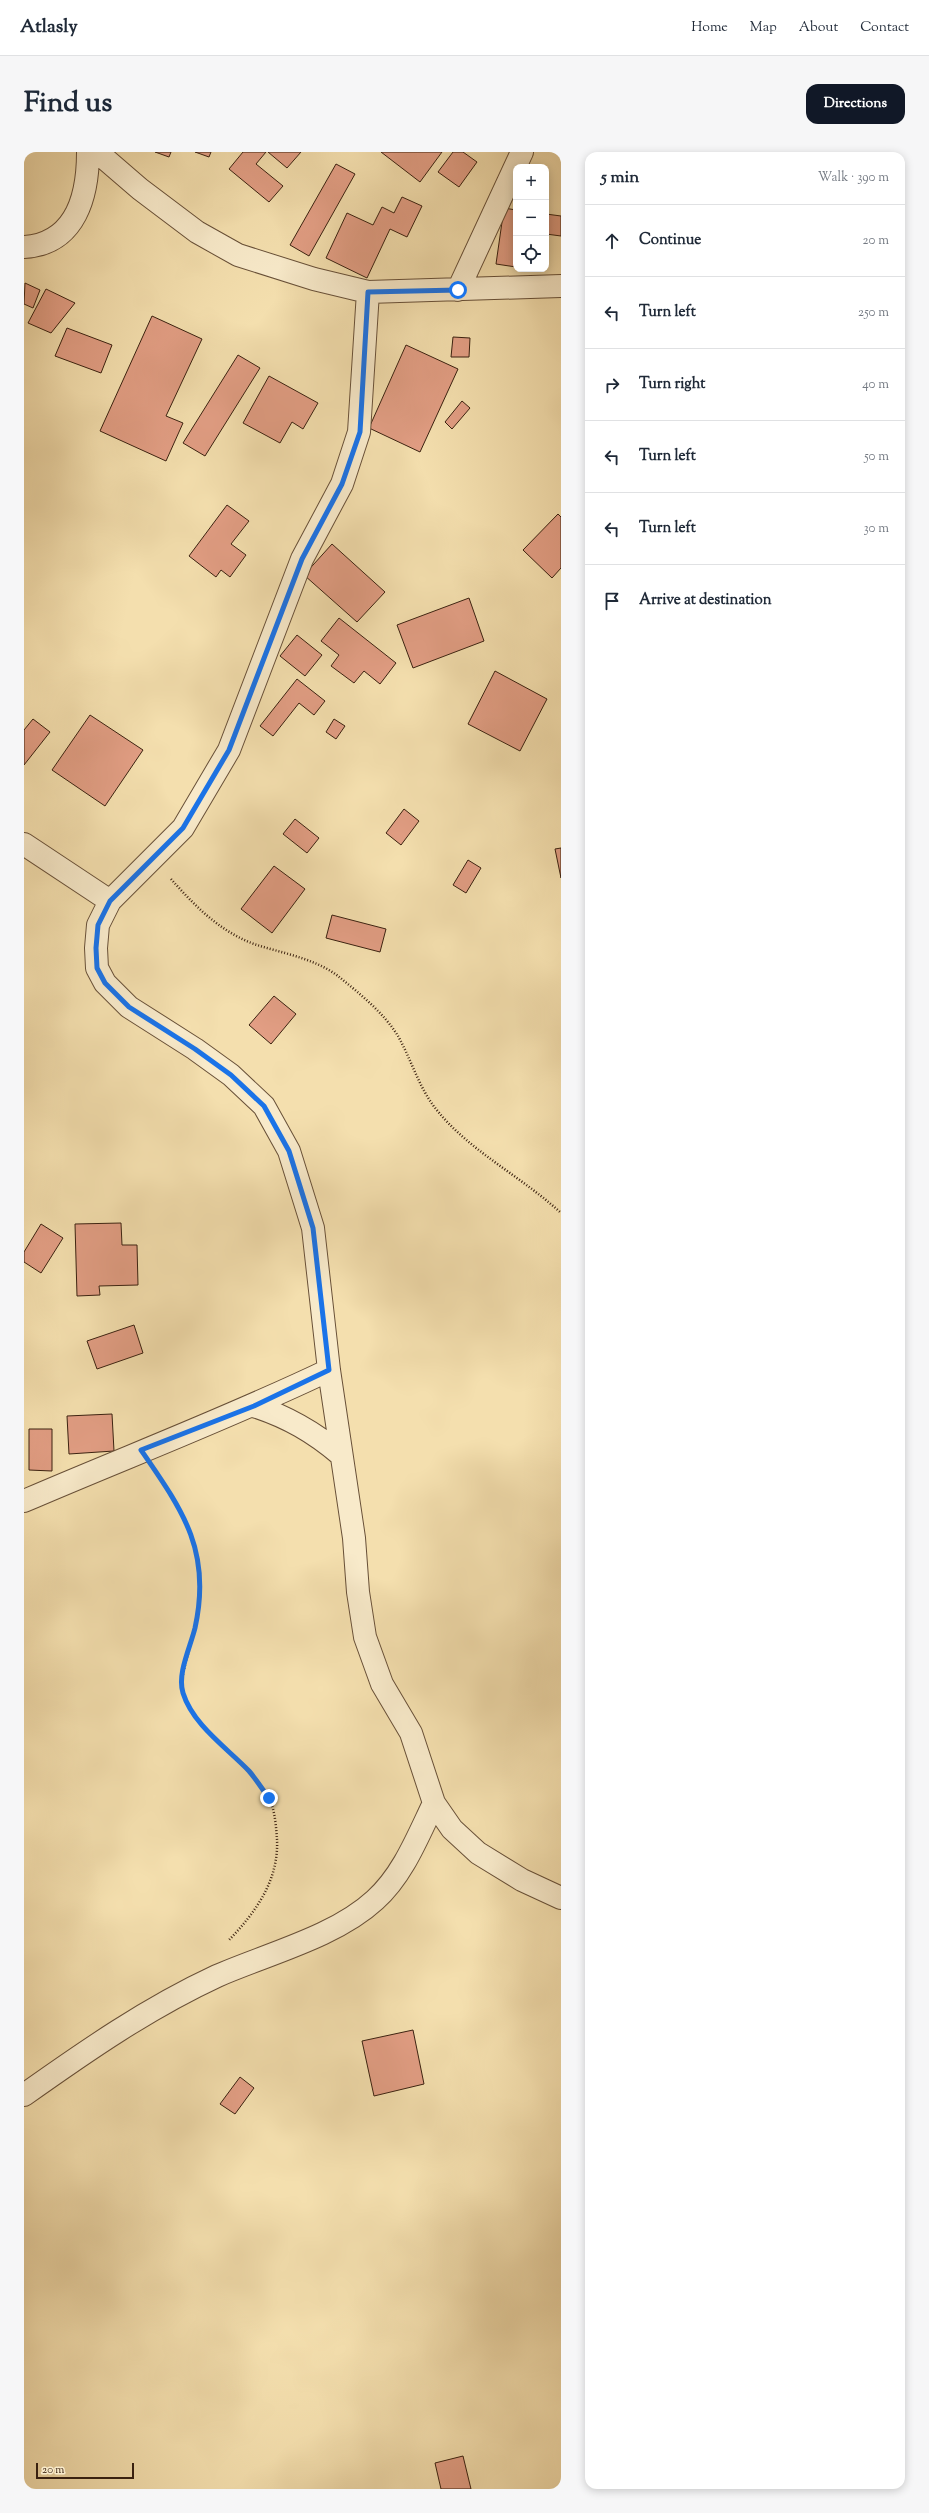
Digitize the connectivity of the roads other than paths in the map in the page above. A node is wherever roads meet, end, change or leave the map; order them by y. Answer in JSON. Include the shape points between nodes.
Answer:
{"nodes":[{"id":1,"x":88,"y":152,"type":"edge"},
{"id":2,"x":97,"y":152,"type":"edge"},
{"id":3,"x":522,"y":152,"type":"edge"},
{"id":4,"x":24,"y":247,"type":"edge"},
{"id":5,"x":561,"y":286,"type":"edge"},
{"id":6,"x":458,"y":290,"type":"junction"},
{"id":7,"x":368,"y":292,"type":"junction"},
{"id":8,"x":24,"y":844,"type":"edge"},
{"id":9,"x":110,"y":901,"type":"junction"},
{"id":10,"x":329,"y":1370,"type":"junction"},
{"id":11,"x":254,"y":1406,"type":"junction"},
{"id":12,"x":342,"y":1455,"type":"junction"},
{"id":13,"x":24,"y":1500,"type":"edge"},
{"id":14,"x":434,"y":1802,"type":"junction"},
{"id":15,"x":561,"y":1898,"type":"edge"},
{"id":16,"x":24,"y":2095,"type":"edge"}],
"edges":[{"from":1,"to":4,"type":"street","via":[[84,198],[74,218],[62,232],[41,246]]},
{"from":2,"to":7,"type":"street","via":[[197,232],[238,254],[314,279]]},
{"from":3,"to":6,"type":"street"},
{"from":5,"to":6,"type":"street"},
{"from":6,"to":7,"type":"street"},
{"from":7,"to":9,"type":"street","via":[[360,432],[342,484],[302,559],[229,750],[183,828]]},
{"from":8,"to":9,"type":"street"},
{"from":9,"to":10,"type":"street","via":[[98,925],[96,948],[97,968],[105,983],[129,1007],[231,1075],[264,1106],[289,1151],[313,1228]]},
{"from":10,"to":11,"type":"street"},
{"from":10,"to":12,"type":"street"},
{"from":11,"to":12,"type":"street","via":[[298,1423]]},
{"from":11,"to":13,"type":"street","via":[[141,1450]]},
{"from":12,"to":14,"type":"street","via":[[365,1637],[382,1684],[411,1733]]},
{"from":14,"to":15,"type":"street","via":[[452,1829],[478,1853],[522,1880]]},
{"from":14,"to":16,"type":"street","via":[[394,1879],[376,1900],[354,1918],[217,1976],[151,2010],[89,2049]]}]}
